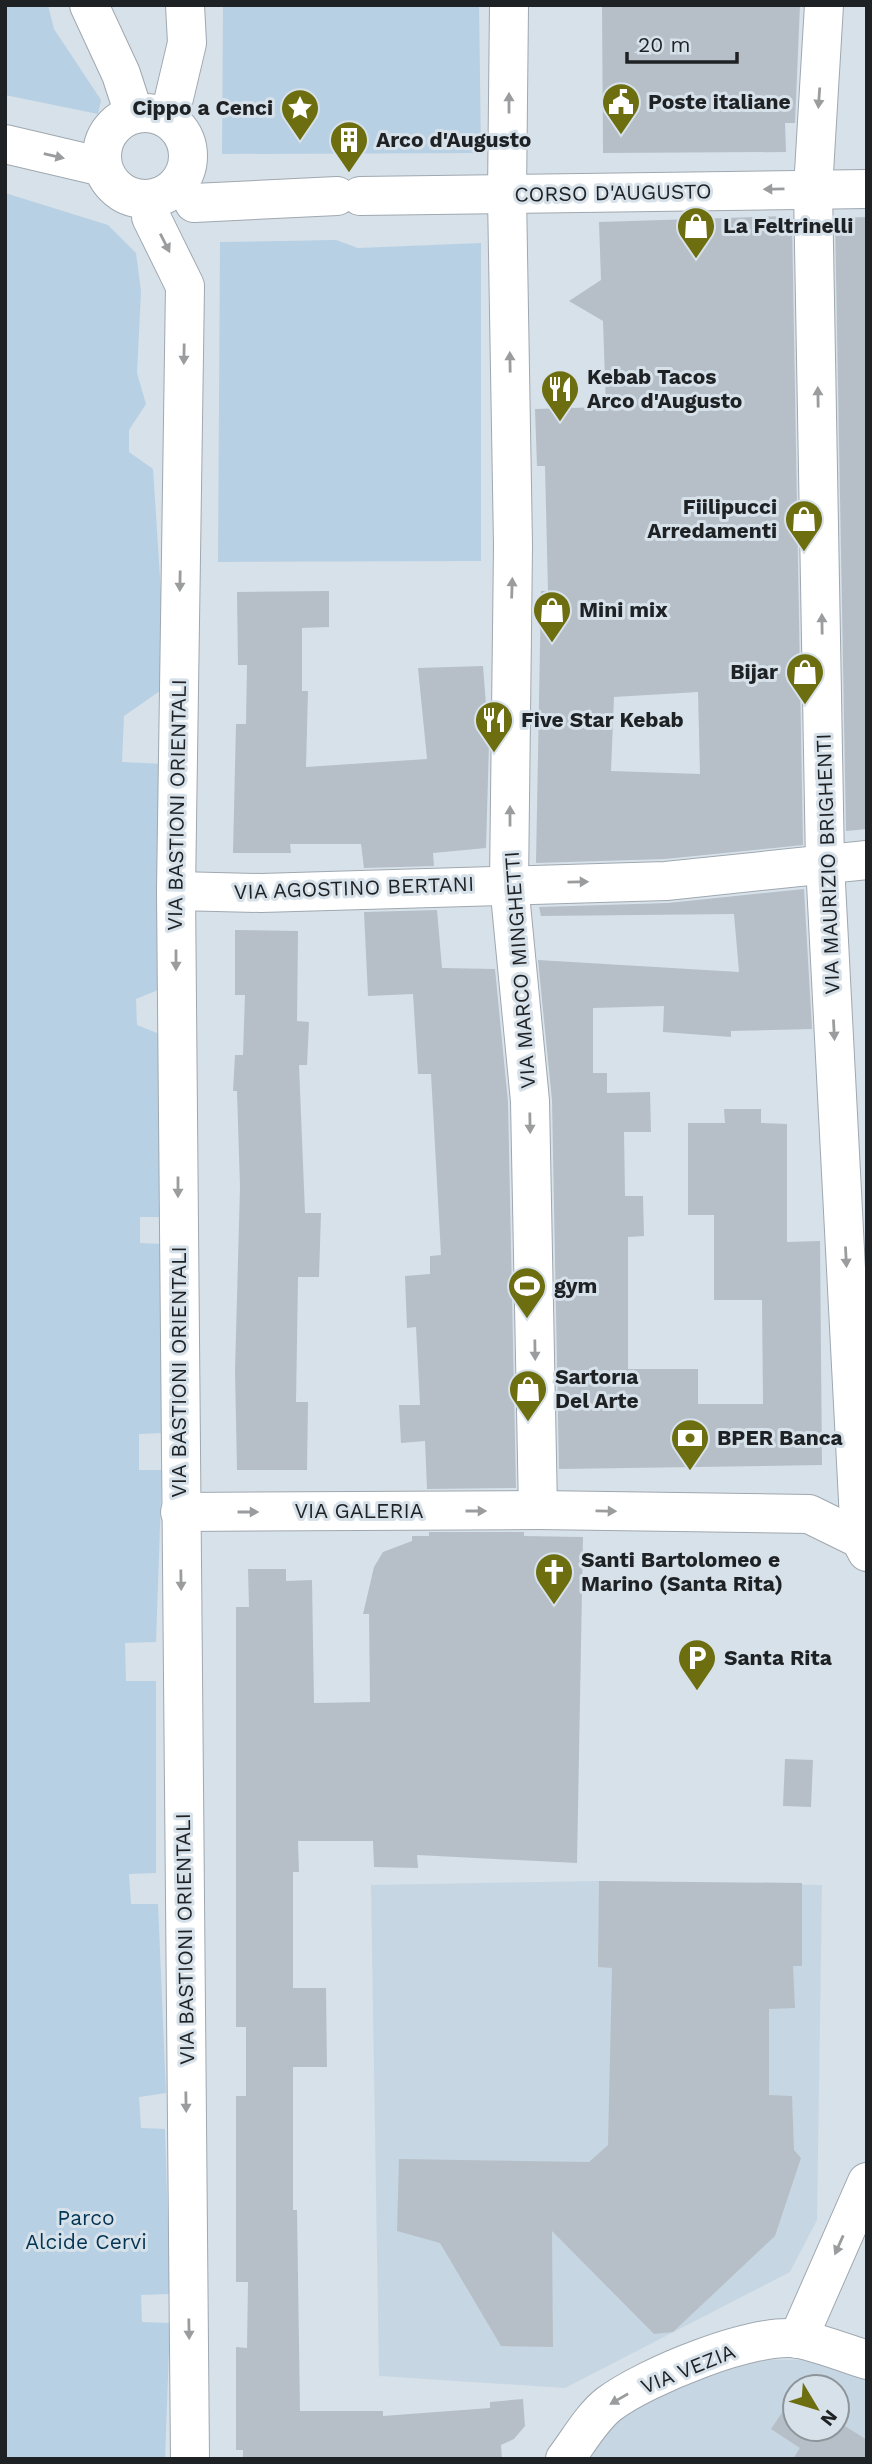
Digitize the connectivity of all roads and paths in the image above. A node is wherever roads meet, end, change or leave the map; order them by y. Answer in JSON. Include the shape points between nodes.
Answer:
{"nodes":[{"id":1,"x":89,"y":5,"type":"edge"},
{"id":2,"x":186,"y":5,"type":"edge"},
{"id":3,"x":509,"y":5,"type":"edge"},
{"id":4,"x":824,"y":5,"type":"edge"},
{"id":5,"x":152,"y":116,"type":"junction"},
{"id":6,"x":5,"y":144,"type":"edge"},
{"id":7,"x":103,"y":167,"type":"junction"},
{"id":8,"x":813,"y":188,"type":"junction"},
{"id":9,"x":867,"y":189,"type":"edge"},
{"id":10,"x":507,"y":195,"type":"junction"},
{"id":11,"x":151,"y":199,"type":"junction"},
{"id":12,"x":194,"y":203,"type":"dead end"},
{"id":13,"x":867,"y":860,"type":"edge"},
{"id":14,"x":825,"y":864,"type":"junction"},
{"id":15,"x":509,"y":884,"type":"junction"},
{"id":16,"x":176,"y":891,"type":"junction"},
{"id":17,"x":538,"y":1510,"type":"junction"},
{"id":18,"x":180,"y":1512,"type":"junction"},
{"id":19,"x":863,"y":1545,"type":"edge"},
{"id":20,"x":867,"y":2182,"type":"edge"},
{"id":21,"x":798,"y":2339,"type":"junction"},
{"id":22,"x":867,"y":2360,"type":"edge"},
{"id":23,"x":190,"y":2459,"type":"edge"},
{"id":24,"x":565,"y":2459,"type":"edge"}],
"edges":[{"from":1,"to":5,"type":"street","via":[[121,74]]},
{"from":2,"to":5,"type":"street","via":[[187,43]]},
{"from":10,"to":3,"type":"street","name":"VIA MARCO MINGHETTI","one_way":true},
{"from":4,"to":8,"type":"street","name":"VIA MAURIZIO BRIGHENTI","one_way":true},
{"from":5,"to":7,"type":"street","via":[[124,118],[107,134]]},
{"from":5,"to":11,"type":"street","via":[[185,136],[189,159],[173,190]]},
{"from":6,"to":7,"type":"street","one_way":true},
{"from":7,"to":11,"type":"street","via":[[121,192]]},
{"from":8,"to":9,"type":"street","name":"CORSO D'AUGUSTO"},
{"from":8,"to":10,"type":"street","name":"CORSO D'AUGUSTO","one_way":true},
{"from":14,"to":8,"type":"street","name":"VIA MAURIZIO BRIGHENTI","one_way":true},
{"from":10,"to":12,"type":"street","name":"CORSO D'AUGUSTO"},
{"from":15,"to":10,"type":"street","name":"VIA MARCO MINGHETTI","one_way":true,"via":[[512,430]]},
{"from":11,"to":16,"type":"street","name":"VIA BASTIONI ORIENTALI","one_way":true,"via":[[151,216],[185,286]]},
{"from":13,"to":14,"type":"street","name":"VIA AGOSTINO BERTANI"},
{"from":15,"to":14,"type":"street","name":"VIA AGOSTINO BERTANI","one_way":true,"via":[[666,881]]},
{"from":14,"to":19,"type":"street","name":"VIA MAURIZIO BRIGHENTI","one_way":true},
{"from":15,"to":16,"type":"street","name":"VIA AGOSTINO BERTANI","via":[[261,893]]},
{"from":15,"to":17,"type":"street","name":"VIA MARCO MINGHETTI","one_way":true,"via":[[530,1101]]},
{"from":16,"to":18,"type":"street","name":"VIA BASTIONI ORIENTALI","one_way":true},
{"from":18,"to":17,"type":"street","name":"VIA GALERIA","one_way":true},
{"from":17,"to":19,"type":"street","name":"VIA GALERIA","one_way":true,"via":[[809,1514]]},
{"from":18,"to":23,"type":"street","name":"VIA BASTIONI ORIENTALI","one_way":true},
{"from":20,"to":21,"type":"street","one_way":true},
{"from":21,"to":22,"type":"street","name":"VIA VEZIA"},
{"from":21,"to":24,"type":"street","name":"VIA VEZIA","one_way":true,"via":[[739,2347],[654,2378],[607,2405]]}]}
